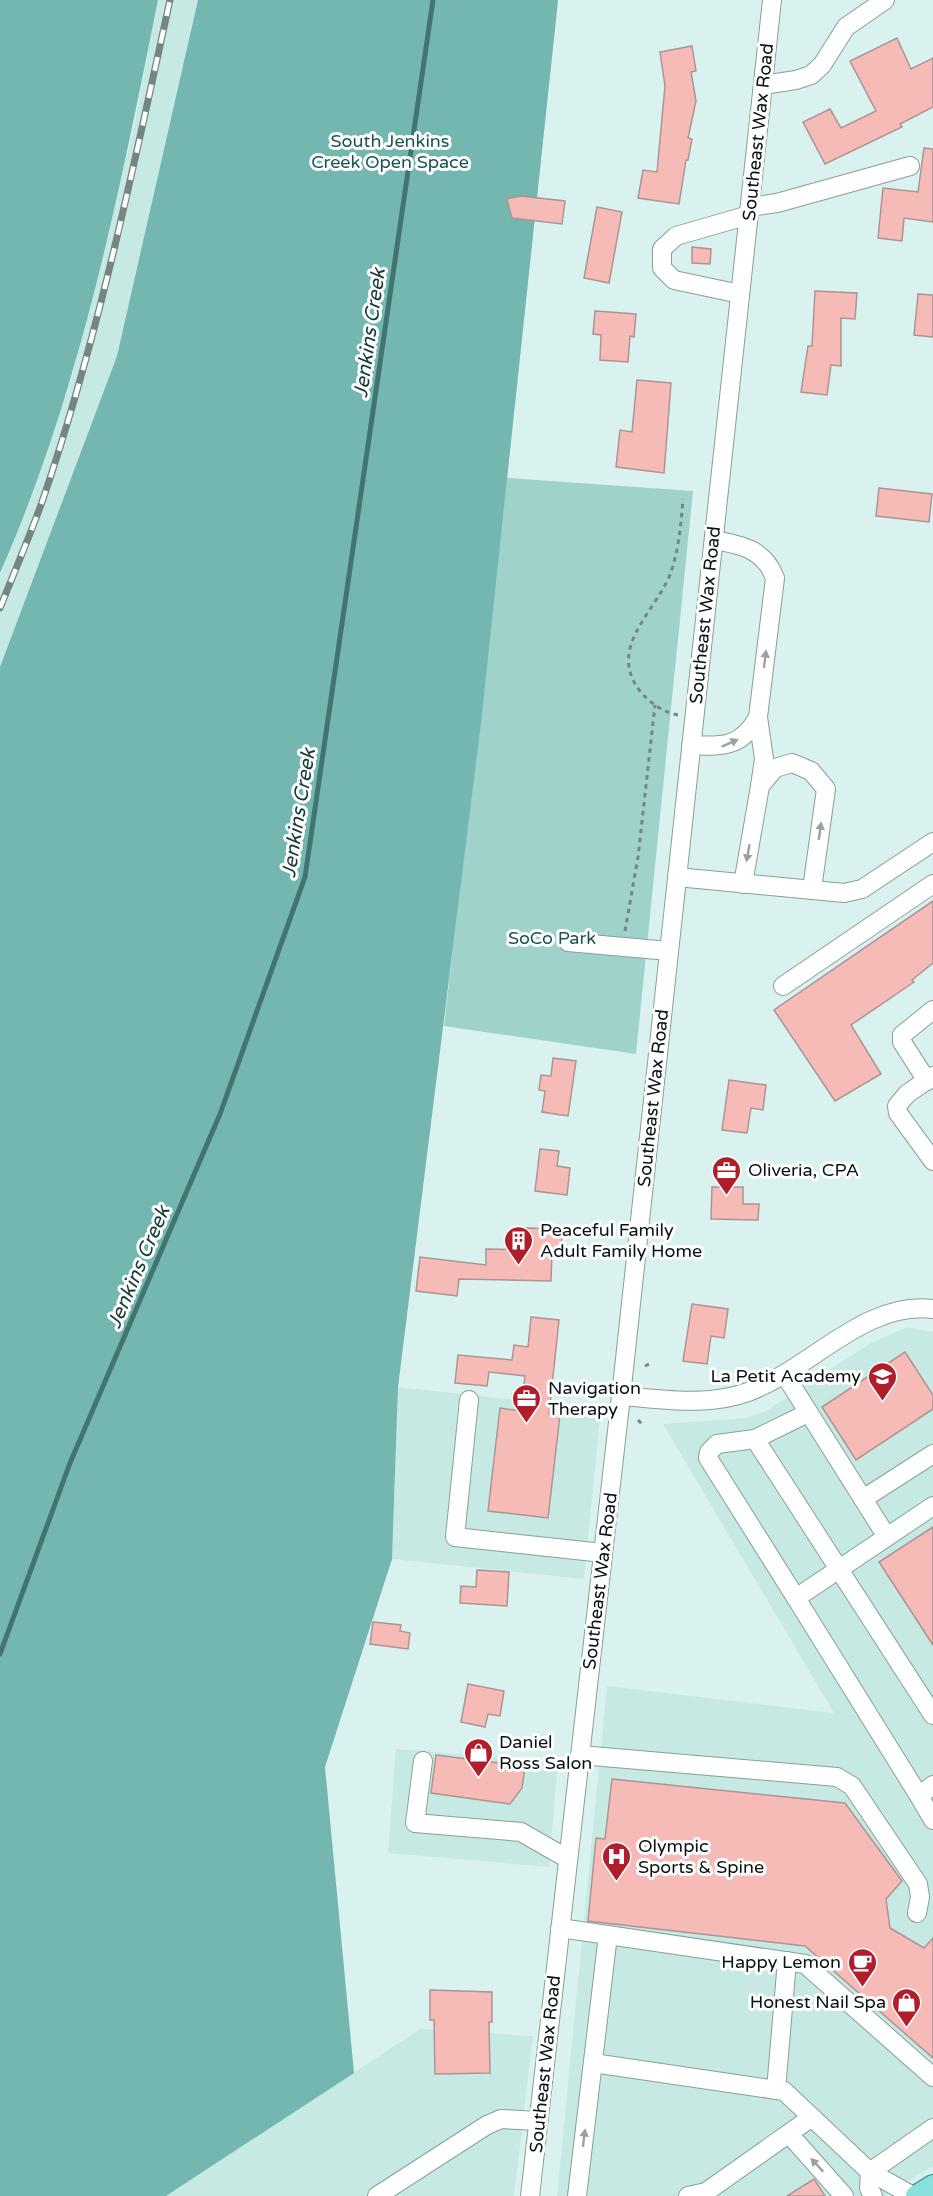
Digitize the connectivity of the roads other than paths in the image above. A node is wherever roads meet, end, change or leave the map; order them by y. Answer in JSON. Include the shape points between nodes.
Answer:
{"nodes":[{"id":1,"x":772,"y":0,"type":"edge"},
{"id":2,"x":885,"y":0,"type":"edge"},
{"id":3,"x":763,"y":85,"type":"junction"},
{"id":4,"x":910,"y":166,"type":"dead end"},
{"id":5,"x":749,"y":211,"type":"junction"},
{"id":6,"x":740,"y":294,"type":"junction"},
{"id":7,"x":714,"y":540,"type":"junction"},
{"id":8,"x":758,"y":717,"type":"junction"},
{"id":9,"x":691,"y":745,"type":"junction"},
{"id":10,"x":760,"y":786,"type":"junction"},
{"id":11,"x":933,"y":842,"type":"edge"},
{"id":12,"x":677,"y":878,"type":"junction"},
{"id":13,"x":743,"y":884,"type":"junction"},
{"id":14,"x":933,"y":884,"type":"edge"},
{"id":15,"x":812,"y":889,"type":"junction"},
{"id":16,"x":568,"y":942,"type":"dead end"},
{"id":17,"x":669,"y":951,"type":"junction"},
{"id":18,"x":783,"y":986,"type":"dead end"},
{"id":19,"x":933,"y":1010,"type":"edge"},
{"id":20,"x":930,"y":1079,"type":"edge"},
{"id":21,"x":933,"y":1161,"type":"edge"},
{"id":22,"x":933,"y":1309,"type":"edge"},
{"id":23,"x":785,"y":1375,"type":"junction"},
{"id":24,"x":621,"y":1396,"type":"junction"},
{"id":25,"x":469,"y":1400,"type":"dead end"},
{"id":26,"x":808,"y":1413,"type":"junction"},
{"id":27,"x":755,"y":1439,"type":"junction"},
{"id":28,"x":933,"y":1454,"type":"edge"},
{"id":29,"x":863,"y":1499,"type":"junction"},
{"id":30,"x":933,"y":1506,"type":"edge"},
{"id":31,"x":887,"y":1537,"type":"junction"},
{"id":32,"x":603,"y":1553,"type":"junction"},
{"id":33,"x":839,"y":1569,"type":"junction"},
{"id":34,"x":796,"y":1598,"type":"junction"},
{"id":35,"x":933,"y":1715,"type":"edge"},
{"id":36,"x":580,"y":1755,"type":"junction"},
{"id":37,"x":423,"y":1761,"type":"dead end"},
{"id":38,"x":926,"y":1790,"type":"edge"},
{"id":39,"x":933,"y":1820,"type":"edge"},
{"id":40,"x":568,"y":1859,"type":"junction"},
{"id":41,"x":917,"y":1913,"type":"dead end"},
{"id":42,"x":560,"y":1929,"type":"junction"},
{"id":43,"x":608,"y":1935,"type":"junction"},
{"id":44,"x":787,"y":1961,"type":"junction"},
{"id":45,"x":593,"y":2063,"type":"junction"},
{"id":46,"x":933,"y":2077,"type":"edge"},
{"id":47,"x":776,"y":2090,"type":"junction"},
{"id":48,"x":812,"y":2117,"type":"junction"},
{"id":49,"x":538,"y":2121,"type":"junction"},
{"id":50,"x":933,"y":2128,"type":"edge"},
{"id":51,"x":789,"y":2134,"type":"junction"},
{"id":52,"x":870,"y":2172,"type":"junction"},
{"id":53,"x":933,"y":2186,"type":"edge"},
{"id":54,"x":718,"y":2191,"type":"edge"},
{"id":55,"x":377,"y":2196,"type":"edge"},
{"id":56,"x":530,"y":2196,"type":"edge"},
{"id":57,"x":576,"y":2196,"type":"edge"},
{"id":58,"x":688,"y":2196,"type":"edge"},
{"id":59,"x":844,"y":2196,"type":"edge"},
{"id":60,"x":873,"y":2196,"type":"edge"},
{"id":61,"x":915,"y":2196,"type":"edge"}],
"edges":[{"from":1,"to":3,"type":"street","name":"Southeast Wax Road"},
{"from":2,"to":3,"type":"street","via":[[846,27],[811,75]]},
{"from":3,"to":5,"type":"street","name":"Southeast Wax Road"},
{"from":4,"to":5,"type":"street"},
{"from":5,"to":6,"type":"street","name":"Southeast Wax Road"},
{"from":5,"to":6,"type":"street","via":[[676,236],[662,249],[662,268],[674,280]]},
{"from":6,"to":7,"type":"street","name":"Southeast Wax Road"},
{"from":8,"to":7,"type":"street","one_way":true,"via":[[775,578],[771,567],[748,546]]},
{"from":7,"to":9,"type":"street","name":"Southeast Wax Road"},
{"from":9,"to":8,"type":"street","one_way":true,"via":[[721,747],[736,741],[750,731]]},
{"from":8,"to":10,"type":"street","via":[[764,759]]},
{"from":9,"to":12,"type":"street","name":"Southeast Wax Road"},
{"from":10,"to":13,"type":"street","one_way":true},
{"from":15,"to":10,"type":"street","one_way":true,"via":[[826,789],[811,771],[792,763],[775,768]]},
{"from":11,"to":15,"type":"street","via":[[862,889],[844,893]]},
{"from":12,"to":13,"type":"street"},
{"from":12,"to":17,"type":"street","name":"Southeast Wax Road"},
{"from":13,"to":15,"type":"street"},
{"from":14,"to":18,"type":"street"},
{"from":16,"to":17,"type":"street"},
{"from":17,"to":24,"type":"street","name":"Southeast Wax Road"},
{"from":19,"to":20,"type":"street","via":[[902,1035],[902,1042]]},
{"from":20,"to":21,"type":"street","via":[[899,1100],[897,1106]]},
{"from":22,"to":23,"type":"street","via":[[903,1308],[882,1315]]},
{"from":23,"to":24,"type":"street","via":[[719,1401]]},
{"from":23,"to":26,"type":"street"},
{"from":24,"to":32,"type":"street","name":"Southeast Wax Road"},
{"from":25,"to":32,"type":"street","via":[[454,1537]]},
{"from":26,"to":27,"type":"street"},
{"from":26,"to":29,"type":"street"},
{"from":27,"to":33,"type":"street"},
{"from":27,"to":34,"type":"street","via":[[717,1444],[708,1452],[708,1458]]},
{"from":28,"to":29,"type":"street"},
{"from":29,"to":31,"type":"street"},
{"from":30,"to":31,"type":"street"},
{"from":31,"to":33,"type":"street"},
{"from":32,"to":36,"type":"street","name":"Southeast Wax Road"},
{"from":33,"to":34,"type":"street"},
{"from":33,"to":35,"type":"street"},
{"from":34,"to":38,"type":"street"},
{"from":36,"to":40,"type":"street","name":"Southeast Wax Road"},
{"from":36,"to":41,"type":"street","via":[[837,1777],[852,1786],[918,1884]]},
{"from":37,"to":40,"type":"street","via":[[415,1823],[521,1832]]},
{"from":38,"to":39,"type":"street"},
{"from":40,"to":42,"type":"street","name":"Southeast Wax Road"},
{"from":42,"to":43,"type":"street"},
{"from":42,"to":49,"type":"street","name":"Southeast Wax Road"},
{"from":43,"to":44,"type":"street"},
{"from":43,"to":45,"type":"street"},
{"from":44,"to":46,"type":"street","via":[[805,1964]]},
{"from":44,"to":47,"type":"street"},
{"from":45,"to":47,"type":"street"},
{"from":57,"to":45,"type":"street","one_way":true},
{"from":47,"to":48,"type":"street","via":[[784,2091]]},
{"from":48,"to":51,"type":"street"},
{"from":48,"to":52,"type":"street"},
{"from":49,"to":55,"type":"street","via":[[501,2119],[487,2125]]},
{"from":49,"to":56,"type":"street","name":"Southeast Wax Road"},
{"from":50,"to":52,"type":"street"},
{"from":51,"to":54,"type":"street"},
{"from":59,"to":51,"type":"street","one_way":true},
{"from":52,"to":60,"type":"street"},
{"from":52,"to":61,"type":"street"},
{"from":53,"to":61,"type":"main road"},
{"from":54,"to":58,"type":"street"}]}
